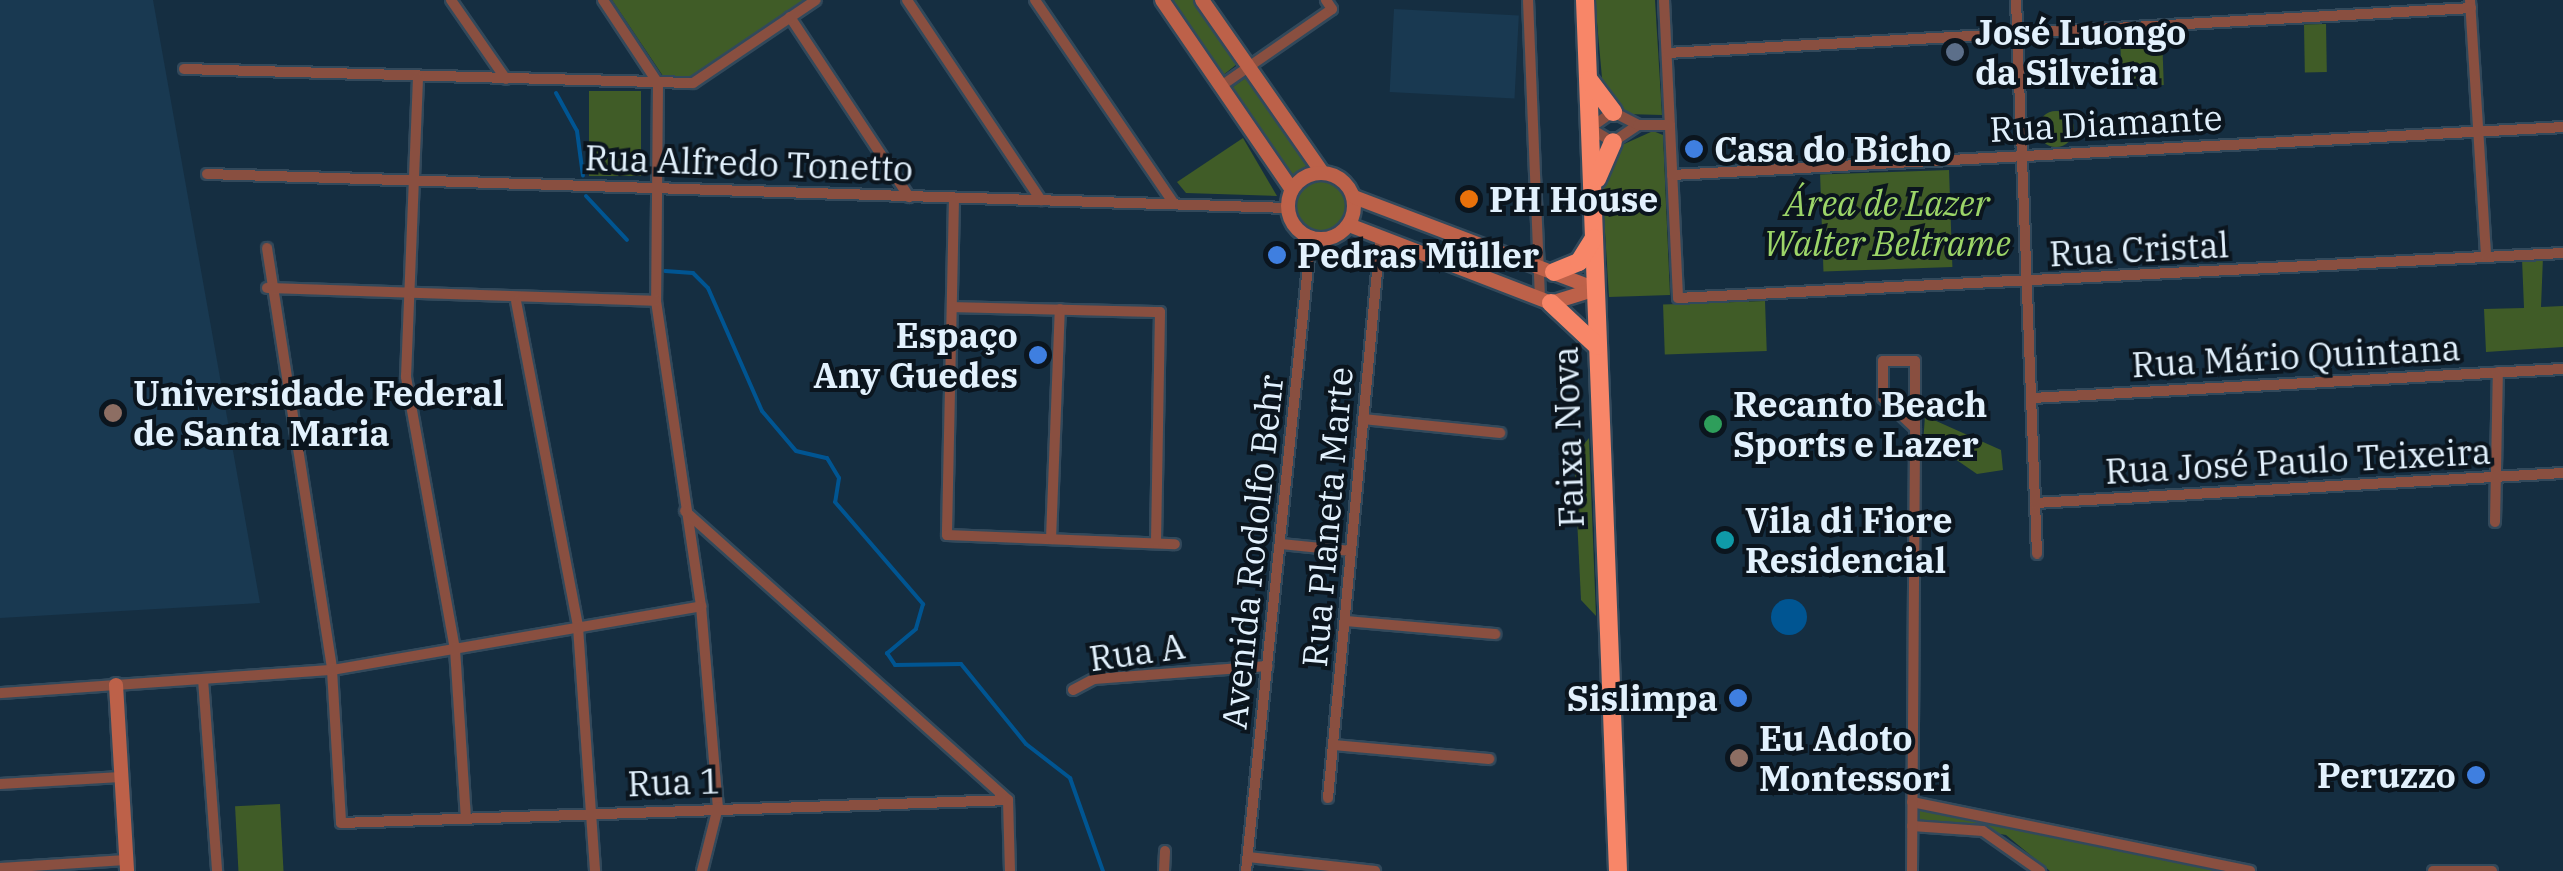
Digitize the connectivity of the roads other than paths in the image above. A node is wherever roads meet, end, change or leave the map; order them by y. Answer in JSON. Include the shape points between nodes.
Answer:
{"nodes":[{"id":1,"x":451,"y":0,"type":"edge"},
{"id":2,"x":604,"y":0,"type":"edge"},
{"id":3,"x":816,"y":0,"type":"edge"},
{"id":4,"x":907,"y":0,"type":"edge"},
{"id":5,"x":1035,"y":0,"type":"edge"},
{"id":6,"x":1162,"y":0,"type":"edge"},
{"id":7,"x":1202,"y":0,"type":"edge"},
{"id":8,"x":1528,"y":0,"type":"edge"},
{"id":9,"x":1584,"y":0,"type":"edge"},
{"id":10,"x":1664,"y":0,"type":"edge"},
{"id":11,"x":2016,"y":0,"type":"edge"},
{"id":12,"x":1329,"y":4,"type":"edge"},
{"id":13,"x":2470,"y":4,"type":"edge"},
{"id":14,"x":790,"y":17,"type":"junction"},
{"id":15,"x":2018,"y":30,"type":"junction"},
{"id":16,"x":1667,"y":53,"type":"junction"},
{"id":17,"x":1248,"y":66,"type":"junction"},
{"id":18,"x":184,"y":68,"type":"dead end"},
{"id":19,"x":418,"y":78,"type":"junction"},
{"id":20,"x":1588,"y":78,"type":"junction"},
{"id":21,"x":506,"y":79,"type":"junction"},
{"id":22,"x":658,"y":83,"type":"junction"},
{"id":23,"x":1221,"y":86,"type":"junction"},
{"id":24,"x":1612,"y":112,"type":"junction"},
{"id":25,"x":1670,"y":125,"type":"junction"},
{"id":26,"x":1638,"y":126,"type":"junction"},
{"id":27,"x":2563,"y":126,"type":"edge"},
{"id":28,"x":1590,"y":128,"type":"junction"},
{"id":29,"x":2478,"y":131,"type":"junction"},
{"id":30,"x":1613,"y":142,"type":"junction"},
{"id":31,"x":2026,"y":154,"type":"junction"},
{"id":32,"x":1322,"y":172,"type":"junction"},
{"id":33,"x":207,"y":174,"type":"dead end"},
{"id":34,"x":1672,"y":174,"type":"junction"},
{"id":35,"x":412,"y":179,"type":"junction"},
{"id":36,"x":659,"y":187,"type":"junction"},
{"id":37,"x":1292,"y":190,"type":"junction"},
{"id":38,"x":1592,"y":194,"type":"junction"},
{"id":39,"x":909,"y":197,"type":"junction"},
{"id":40,"x":1354,"y":197,"type":"junction"},
{"id":41,"x":954,"y":198,"type":"junction"},
{"id":42,"x":1041,"y":200,"type":"junction"},
{"id":43,"x":1174,"y":204,"type":"junction"},
{"id":44,"x":1288,"y":208,"type":"junction"},
{"id":45,"x":1349,"y":224,"type":"junction"},
{"id":46,"x":1311,"y":238,"type":"junction"},
{"id":47,"x":1594,"y":238,"type":"junction"},
{"id":48,"x":1380,"y":240,"type":"junction"},
{"id":49,"x":267,"y":248,"type":"dead end"},
{"id":50,"x":2563,"y":253,"type":"edge"},
{"id":51,"x":2486,"y":257,"type":"junction"},
{"id":52,"x":1547,"y":269,"type":"junction"},
{"id":53,"x":2029,"y":283,"type":"junction"},
{"id":54,"x":267,"y":288,"type":"junction"},
{"id":55,"x":1596,"y":290,"type":"junction"},
{"id":56,"x":408,"y":296,"type":"junction"},
{"id":57,"x":516,"y":301,"type":"junction"},
{"id":58,"x":656,"y":301,"type":"junction"},
{"id":59,"x":1546,"y":301,"type":"junction"},
{"id":60,"x":954,"y":308,"type":"junction"},
{"id":61,"x":1060,"y":310,"type":"junction"},
{"id":62,"x":1598,"y":346,"type":"junction"},
{"id":63,"x":2563,"y":368,"type":"edge"},
{"id":64,"x":2498,"y":372,"type":"junction"},
{"id":65,"x":2032,"y":398,"type":"junction"},
{"id":66,"x":1363,"y":419,"type":"junction"},
{"id":67,"x":1915,"y":428,"type":"junction"},
{"id":68,"x":1500,"y":433,"type":"dead end"},
{"id":69,"x":2563,"y":473,"type":"edge"},
{"id":70,"x":2496,"y":476,"type":"junction"},
{"id":71,"x":2036,"y":504,"type":"junction"},
{"id":72,"x":685,"y":512,"type":"junction"},
{"id":73,"x":2495,"y":522,"type":"dead end"},
{"id":74,"x":1051,"y":539,"type":"junction"},
{"id":75,"x":1156,"y":542,"type":"junction"},
{"id":76,"x":1174,"y":544,"type":"dead end"},
{"id":77,"x":1281,"y":544,"type":"junction"},
{"id":78,"x":1351,"y":551,"type":"junction"},
{"id":79,"x":2037,"y":554,"type":"dead end"},
{"id":80,"x":701,"y":606,"type":"junction"},
{"id":81,"x":1344,"y":622,"type":"junction"},
{"id":82,"x":578,"y":628,"type":"junction"},
{"id":83,"x":1495,"y":634,"type":"dead end"},
{"id":84,"x":456,"y":648,"type":"junction"},
{"id":85,"x":1268,"y":666,"type":"junction"},
{"id":86,"x":332,"y":670,"type":"junction"},
{"id":87,"x":204,"y":680,"type":"junction"},
{"id":88,"x":116,"y":686,"type":"junction"},
{"id":89,"x":1073,"y":690,"type":"dead end"},
{"id":90,"x":0,"y":692,"type":"edge"},
{"id":91,"x":1333,"y":746,"type":"junction"},
{"id":92,"x":1489,"y":759,"type":"dead end"},
{"id":93,"x":121,"y":777,"type":"junction"},
{"id":94,"x":0,"y":784,"type":"edge"},
{"id":95,"x":1328,"y":798,"type":"dead end"},
{"id":96,"x":1008,"y":800,"type":"junction"},
{"id":97,"x":1912,"y":802,"type":"junction"},
{"id":98,"x":718,"y":807,"type":"junction"},
{"id":99,"x":591,"y":812,"type":"junction"},
{"id":100,"x":466,"y":818,"type":"junction"},
{"id":101,"x":1912,"y":826,"type":"junction"},
{"id":102,"x":1166,"y":851,"type":"dead end"},
{"id":103,"x":1248,"y":856,"type":"junction"},
{"id":104,"x":126,"y":865,"type":"edge"},
{"id":105,"x":0,"y":868,"type":"edge"},
{"id":106,"x":702,"y":870,"type":"edge"},
{"id":107,"x":216,"y":871,"type":"edge"},
{"id":108,"x":595,"y":871,"type":"edge"},
{"id":109,"x":1010,"y":871,"type":"edge"},
{"id":110,"x":1164,"y":871,"type":"edge"},
{"id":111,"x":1246,"y":871,"type":"edge"},
{"id":112,"x":1374,"y":871,"type":"edge"},
{"id":113,"x":1618,"y":871,"type":"edge"},
{"id":114,"x":1912,"y":871,"type":"edge"},
{"id":115,"x":2040,"y":871,"type":"edge"},
{"id":116,"x":2250,"y":871,"type":"edge"},
{"id":117,"x":2433,"y":871,"type":"edge"},
{"id":118,"x":2492,"y":871,"type":"edge"}],
"edges":[{"from":1,"to":21,"type":"street"},
{"from":2,"to":22,"type":"street"},
{"from":3,"to":14,"type":"street"},
{"from":4,"to":42,"type":"street"},
{"from":5,"to":43,"type":"street"},
{"from":6,"to":23,"type":"street"},
{"from":7,"to":17,"type":"street"},
{"from":8,"to":52,"type":"street"},
{"from":9,"to":20,"type":"highway","name":"Faixa Nova"},
{"from":10,"to":16,"type":"street"},
{"from":11,"to":15,"type":"street"},
{"from":12,"to":17,"type":"street"},
{"from":13,"to":15,"type":"street"},
{"from":13,"to":29,"type":"street"},
{"from":14,"to":22,"type":"street","via":[[693,83]]},
{"from":14,"to":39,"type":"street"},
{"from":15,"to":16,"type":"street"},
{"from":15,"to":31,"type":"street"},
{"from":16,"to":25,"type":"street"},
{"from":17,"to":23,"type":"street"},
{"from":17,"to":32,"type":"street"},
{"from":18,"to":19,"type":"street"},
{"from":19,"to":21,"type":"street"},
{"from":19,"to":35,"type":"street"},
{"from":20,"to":24,"type":"highway"},
{"from":20,"to":28,"type":"highway","name":"Faixa Nova"},
{"from":21,"to":22,"type":"street"},
{"from":22,"to":36,"type":"street"},
{"from":23,"to":37,"type":"street"},
{"from":24,"to":26,"type":"street"},
{"from":24,"to":28,"type":"street"},
{"from":25,"to":26,"type":"street"},
{"from":25,"to":34,"type":"street"},
{"from":26,"to":30,"type":"street"},
{"from":27,"to":29,"type":"street","name":"Rua Diamante"},
{"from":28,"to":30,"type":"street"},
{"from":28,"to":38,"type":"highway","name":"Faixa Nova"},
{"from":29,"to":31,"type":"street","name":"Rua Diamante"},
{"from":29,"to":51,"type":"street"},
{"from":30,"to":38,"type":"highway"},
{"from":31,"to":34,"type":"street","name":"Rua Diamante"},
{"from":31,"to":53,"type":"street"},
{"from":32,"to":37,"type":"street"},
{"from":32,"to":40,"type":"street"},
{"from":33,"to":35,"type":"street","name":"Rua Alfredo Tonetto"},
{"from":34,"to":53,"type":"street","name":"Rua Cristal","via":[[1678,298]]},
{"from":35,"to":36,"type":"street","name":"Rua Alfredo Tonetto"},
{"from":35,"to":56,"type":"street"},
{"from":36,"to":39,"type":"street","name":"Rua Alfredo Tonetto"},
{"from":36,"to":58,"type":"street"},
{"from":37,"to":44,"type":"street"},
{"from":38,"to":47,"type":"highway","name":"Faixa Nova"},
{"from":39,"to":41,"type":"street","name":"Rua Alfredo Tonetto"},
{"from":40,"to":45,"type":"street"},
{"from":40,"to":52,"type":"street"},
{"from":41,"to":42,"type":"street","name":"Rua Alfredo Tonetto"},
{"from":41,"to":60,"type":"street"},
{"from":42,"to":43,"type":"street","name":"Rua Alfredo Tonetto"},
{"from":43,"to":44,"type":"street","name":"Rua Alfredo Tonetto"},
{"from":44,"to":46,"type":"street"},
{"from":45,"to":46,"type":"street"},
{"from":45,"to":48,"type":"street"},
{"from":46,"to":77,"type":"street","name":"Avenida Rodolfo Behr"},
{"from":47,"to":52,"type":"highway","via":[[1579,262]]},
{"from":47,"to":55,"type":"highway","name":"Faixa Nova"},
{"from":48,"to":59,"type":"street"},
{"from":48,"to":66,"type":"street","name":"Rua Planeta Marte"},
{"from":49,"to":54,"type":"street"},
{"from":50,"to":51,"type":"street","name":"Rua Cristal"},
{"from":51,"to":53,"type":"street","name":"Rua Cristal"},
{"from":52,"to":55,"type":"street"},
{"from":52,"to":59,"type":"street"},
{"from":53,"to":65,"type":"street"},
{"from":54,"to":56,"type":"street"},
{"from":54,"to":86,"type":"street"},
{"from":55,"to":59,"type":"street"},
{"from":55,"to":62,"type":"highway","name":"Faixa Nova"},
{"from":56,"to":57,"type":"street"},
{"from":56,"to":84,"type":"street","via":[[406,378]]},
{"from":57,"to":58,"type":"street"},
{"from":57,"to":82,"type":"street"},
{"from":58,"to":72,"type":"street"},
{"from":59,"to":62,"type":"highway"},
{"from":60,"to":61,"type":"street"},
{"from":60,"to":74,"type":"street","via":[[947,536]]},
{"from":61,"to":74,"type":"street"},
{"from":61,"to":75,"type":"street","via":[[1160,312]]},
{"from":62,"to":113,"type":"highway","name":"Faixa Nova"},
{"from":63,"to":64,"type":"street","name":"Rua Mário Quintana"},
{"from":64,"to":65,"type":"street","name":"Rua Mário Quintana"},
{"from":64,"to":70,"type":"street"},
{"from":65,"to":71,"type":"street"},
{"from":66,"to":68,"type":"street"},
{"from":66,"to":78,"type":"street","name":"Rua Planeta Marte"},
{"from":67,"to":67,"type":"street","via":[[1915,362],[1883,361],[1883,398]]},
{"from":67,"to":97,"type":"street"},
{"from":69,"to":70,"type":"street","name":"Rua José Paulo Teixeira"},
{"from":70,"to":71,"type":"street","name":"Rua José Paulo Teixeira"},
{"from":70,"to":73,"type":"street"},
{"from":71,"to":79,"type":"street"},
{"from":72,"to":80,"type":"street"},
{"from":72,"to":96,"type":"street"},
{"from":74,"to":75,"type":"street"},
{"from":75,"to":76,"type":"street"},
{"from":77,"to":78,"type":"street"},
{"from":77,"to":85,"type":"street","name":"Avenida Rodolfo Behr"},
{"from":78,"to":81,"type":"street","name":"Rua Planeta Marte"},
{"from":80,"to":82,"type":"street"},
{"from":80,"to":98,"type":"street"},
{"from":81,"to":83,"type":"street"},
{"from":81,"to":91,"type":"street","name":"Rua Planeta Marte"},
{"from":82,"to":84,"type":"street"},
{"from":82,"to":99,"type":"street"},
{"from":84,"to":86,"type":"street"},
{"from":84,"to":100,"type":"street"},
{"from":85,"to":89,"type":"street","name":"Rua A","via":[[1094,679]]},
{"from":85,"to":103,"type":"street","name":"Avenida Rodolfo Behr"},
{"from":86,"to":87,"type":"street"},
{"from":86,"to":100,"type":"street","name":"Rua 1","via":[[342,823]]},
{"from":87,"to":88,"type":"street"},
{"from":87,"to":107,"type":"street"},
{"from":88,"to":90,"type":"street"},
{"from":88,"to":93,"type":"street"},
{"from":91,"to":92,"type":"street"},
{"from":91,"to":95,"type":"street","name":"Rua Planeta Marte"},
{"from":93,"to":94,"type":"street"},
{"from":93,"to":104,"type":"street"},
{"from":96,"to":98,"type":"street","name":"Rua 1"},
{"from":96,"to":109,"type":"street"},
{"from":97,"to":101,"type":"street"},
{"from":97,"to":116,"type":"street"},
{"from":98,"to":99,"type":"street","name":"Rua 1"},
{"from":98,"to":106,"type":"street"},
{"from":99,"to":100,"type":"street","name":"Rua 1"},
{"from":99,"to":108,"type":"street"},
{"from":101,"to":114,"type":"street"},
{"from":101,"to":115,"type":"street","via":[[1983,830]]},
{"from":102,"to":110,"type":"street"},
{"from":103,"to":111,"type":"street","name":"Avenida Rodolfo Behr"},
{"from":103,"to":112,"type":"street"},
{"from":104,"to":105,"type":"street"},
{"from":117,"to":118,"type":"street"}]}
